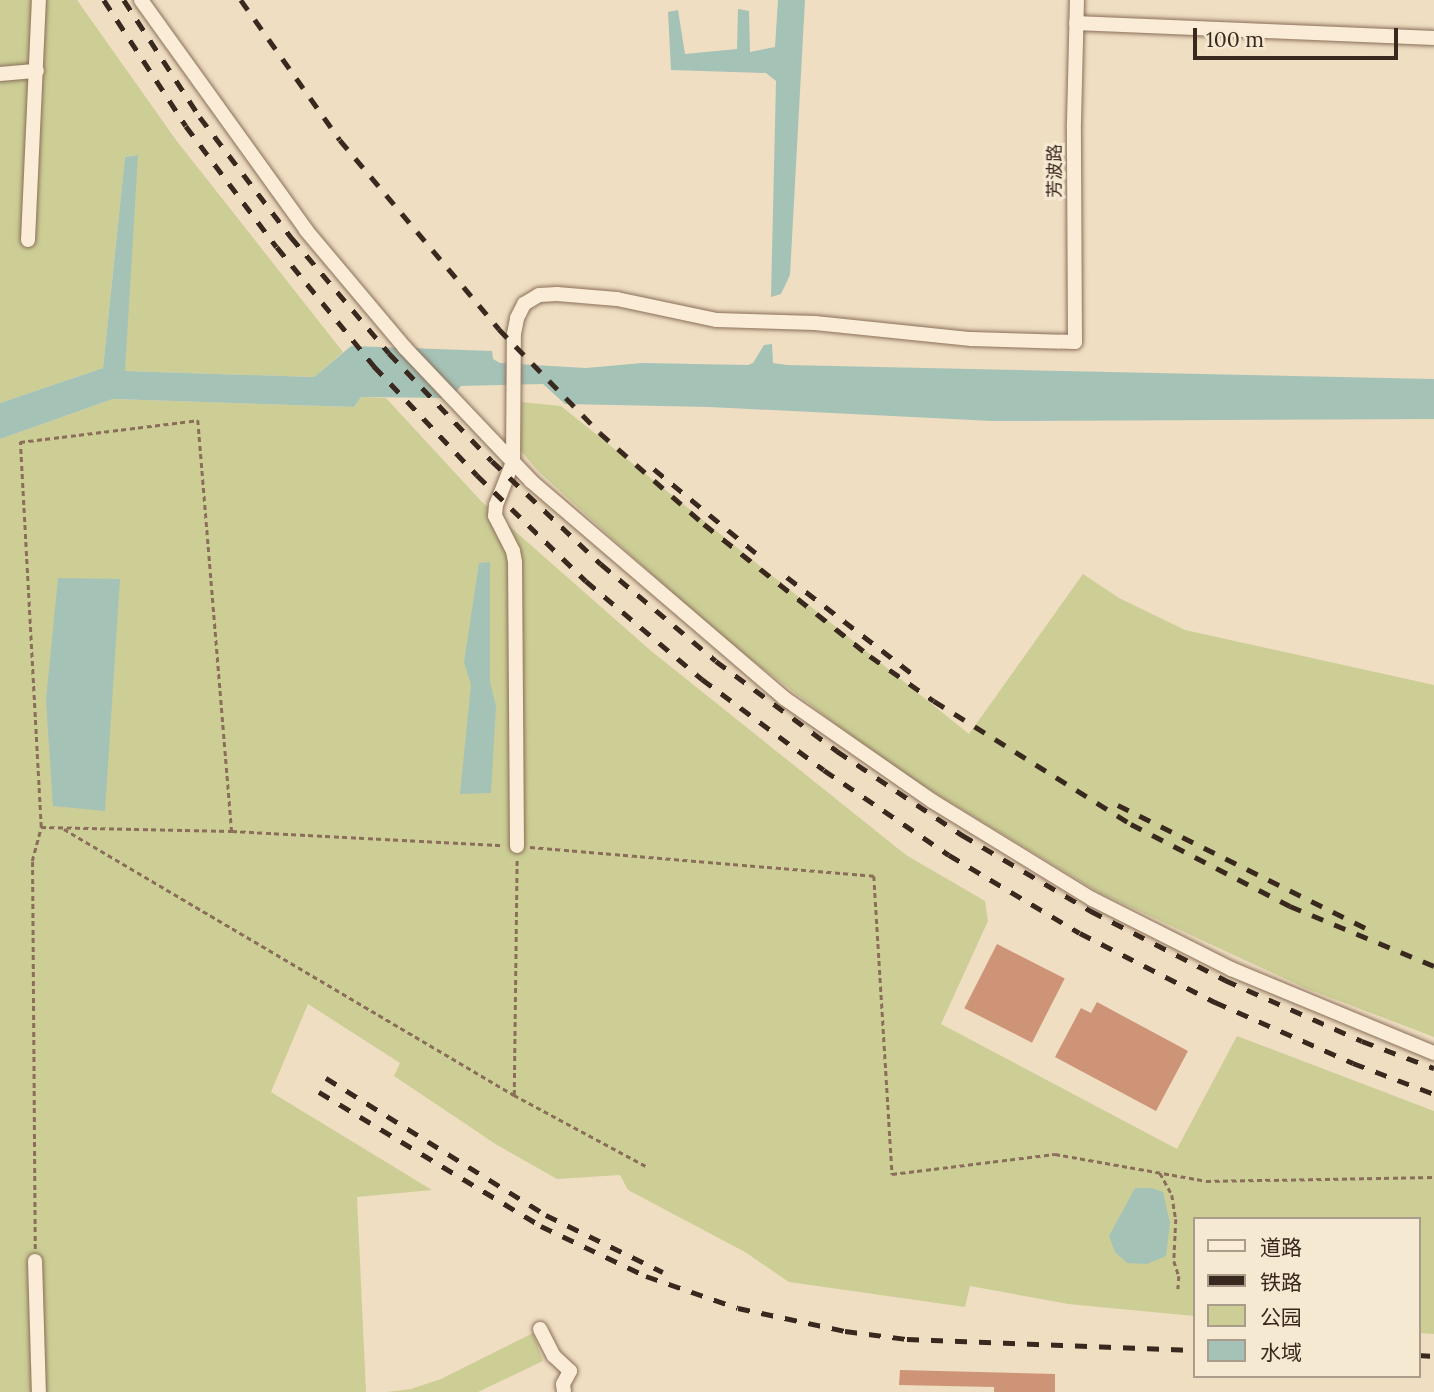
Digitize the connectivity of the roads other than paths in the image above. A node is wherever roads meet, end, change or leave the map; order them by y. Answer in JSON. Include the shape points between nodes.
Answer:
{"nodes":[{"id":1,"x":39,"y":0,"type":"edge"},
{"id":2,"x":141,"y":0,"type":"edge"},
{"id":3,"x":1077,"y":0,"type":"edge"},
{"id":4,"x":1076,"y":23,"type":"junction"},
{"id":5,"x":1434,"y":38,"type":"edge"},
{"id":6,"x":37,"y":71,"type":"junction"},
{"id":7,"x":0,"y":74,"type":"edge"},
{"id":8,"x":28,"y":240,"type":"dead end"},
{"id":9,"x":513,"y":463,"type":"junction"},
{"id":10,"x":517,"y":846,"type":"road end"},
{"id":11,"x":1434,"y":1053,"type":"edge"},
{"id":12,"x":36,"y":1261,"type":"road end"},
{"id":13,"x":540,"y":1329,"type":"dead end"},
{"id":14,"x":38,"y":1392,"type":"edge"},
{"id":15,"x":564,"y":1392,"type":"edge"}],
"edges":[{"from":1,"to":6,"type":"street"},
{"from":2,"to":9,"type":"street","via":[[306,230],[405,348]]},
{"from":3,"to":4,"type":"street","name":"芳波路"},
{"from":4,"to":5,"type":"street"},
{"from":4,"to":9,"type":"street","name":"芳波路","via":[[1075,342],[971,339],[781,320],[717,320],[617,299],[549,294],[531,299],[519,310],[514,334]]},
{"from":6,"to":7,"type":"street"},
{"from":6,"to":8,"type":"street"},
{"from":9,"to":10,"type":"street","via":[[495,516],[515,562]]},
{"from":9,"to":11,"type":"street","via":[[784,698],[932,801],[1092,899],[1231,969]]},
{"from":12,"to":14,"type":"street"},
{"from":13,"to":15,"type":"street","via":[[554,1356],[570,1371]]}]}
